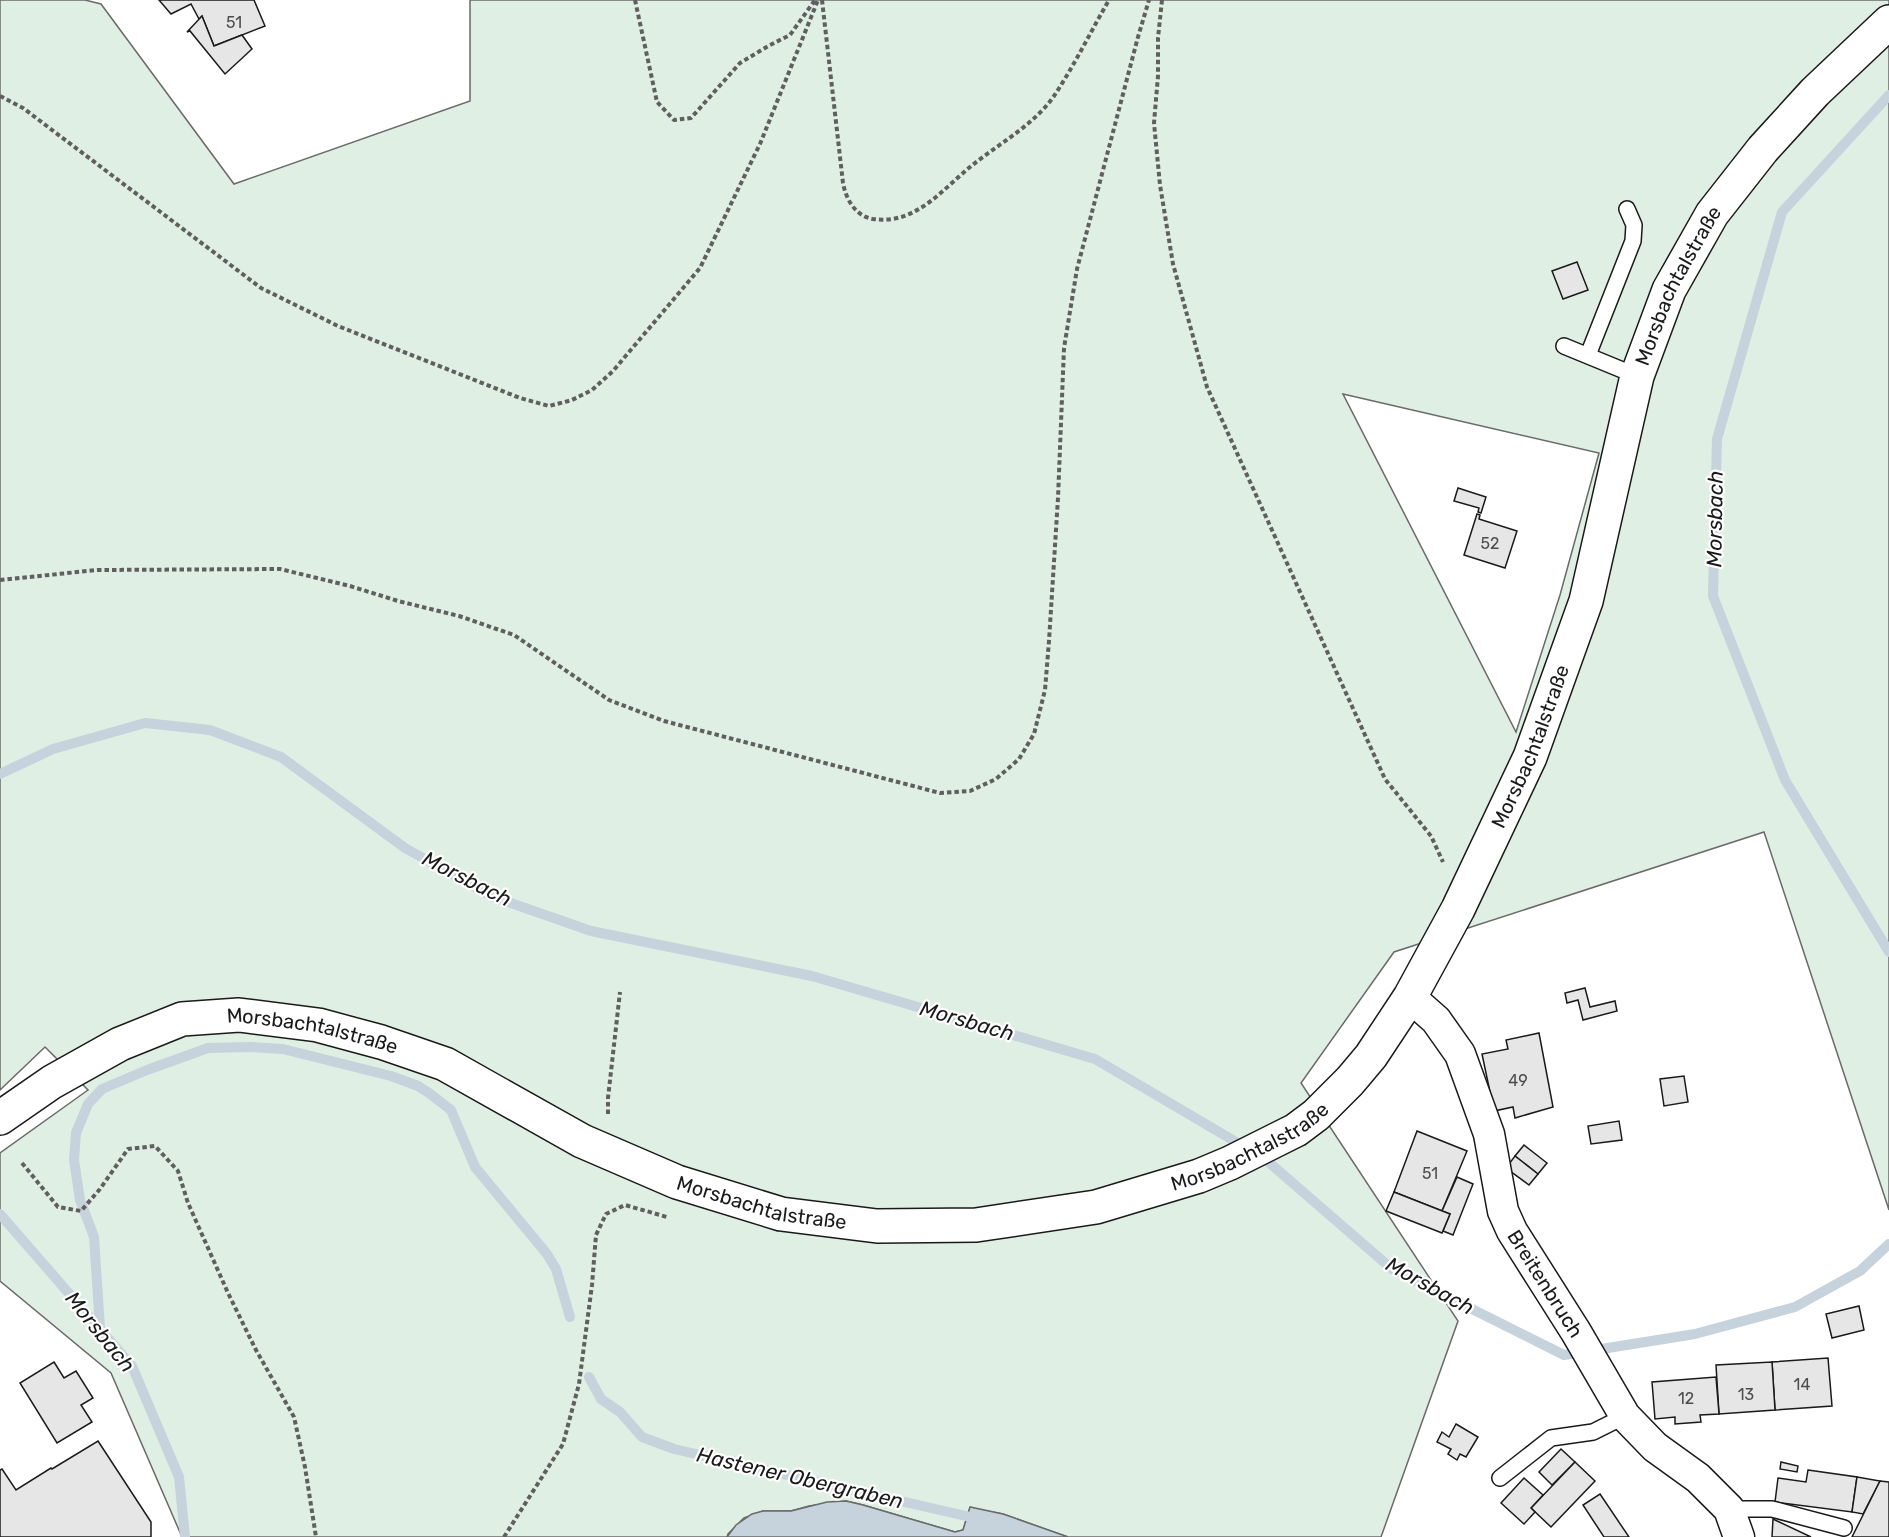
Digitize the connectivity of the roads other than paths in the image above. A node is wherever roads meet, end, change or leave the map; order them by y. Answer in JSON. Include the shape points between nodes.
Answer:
{"nodes":[{"id":1,"x":1889,"y":22,"type":"edge"},
{"id":2,"x":1627,"y":209,"type":"dead end"},
{"id":3,"x":1564,"y":346,"type":"dead end"},
{"id":4,"x":1588,"y":355,"type":"junction"},
{"id":5,"x":1637,"y":376,"type":"junction"},
{"id":6,"x":1410,"y":997,"type":"junction"},
{"id":7,"x":0,"y":1118,"type":"edge"},
{"id":8,"x":1625,"y":1416,"type":"junction"},
{"id":9,"x":1500,"y":1478,"type":"dead end"},
{"id":10,"x":1729,"y":1509,"type":"junction"},
{"id":11,"x":1844,"y":1528,"type":"dead end"},
{"id":12,"x":1739,"y":1537,"type":"edge"}],
"edges":[{"from":1,"to":5,"type":"main road","name":"Morsbachtalstraße","via":[[1815,92],[1712,214],[1669,290]]},
{"from":2,"to":4,"type":"lane","via":[[1634,225],[1633,241]]},
{"from":3,"to":4,"type":"lane"},
{"from":4,"to":5,"type":"lane"},
{"from":5,"to":6,"type":"main road","name":"Morsbachtalstraße","via":[[1586,601],[1530,757],[1458,909]]},
{"from":6,"to":7,"type":"main road","name":"Morsbachtalstraße","via":[[1350,1081],[1296,1130],[1230,1164],[1148,1192],[1084,1209],[976,1225],[877,1226],[781,1214],[677,1182],[610,1154],[445,1064],[318,1025],[239,1015],[182,1019],[120,1044],[52,1082]]},
{"from":6,"to":8,"type":"street","name":"Breitenbruch","via":[[1436,1020],[1460,1054],[1489,1134],[1503,1211],[1512,1231]]},
{"from":8,"to":9,"type":"lane","via":[[1593,1432],[1551,1438]]},
{"from":8,"to":10,"type":"street","name":"Breitenbruch","via":[[1655,1447],[1698,1478]]},
{"from":10,"to":11,"type":"lane","via":[[1772,1509]]},
{"from":10,"to":12,"type":"street","name":"Breitenbruch"}]}
